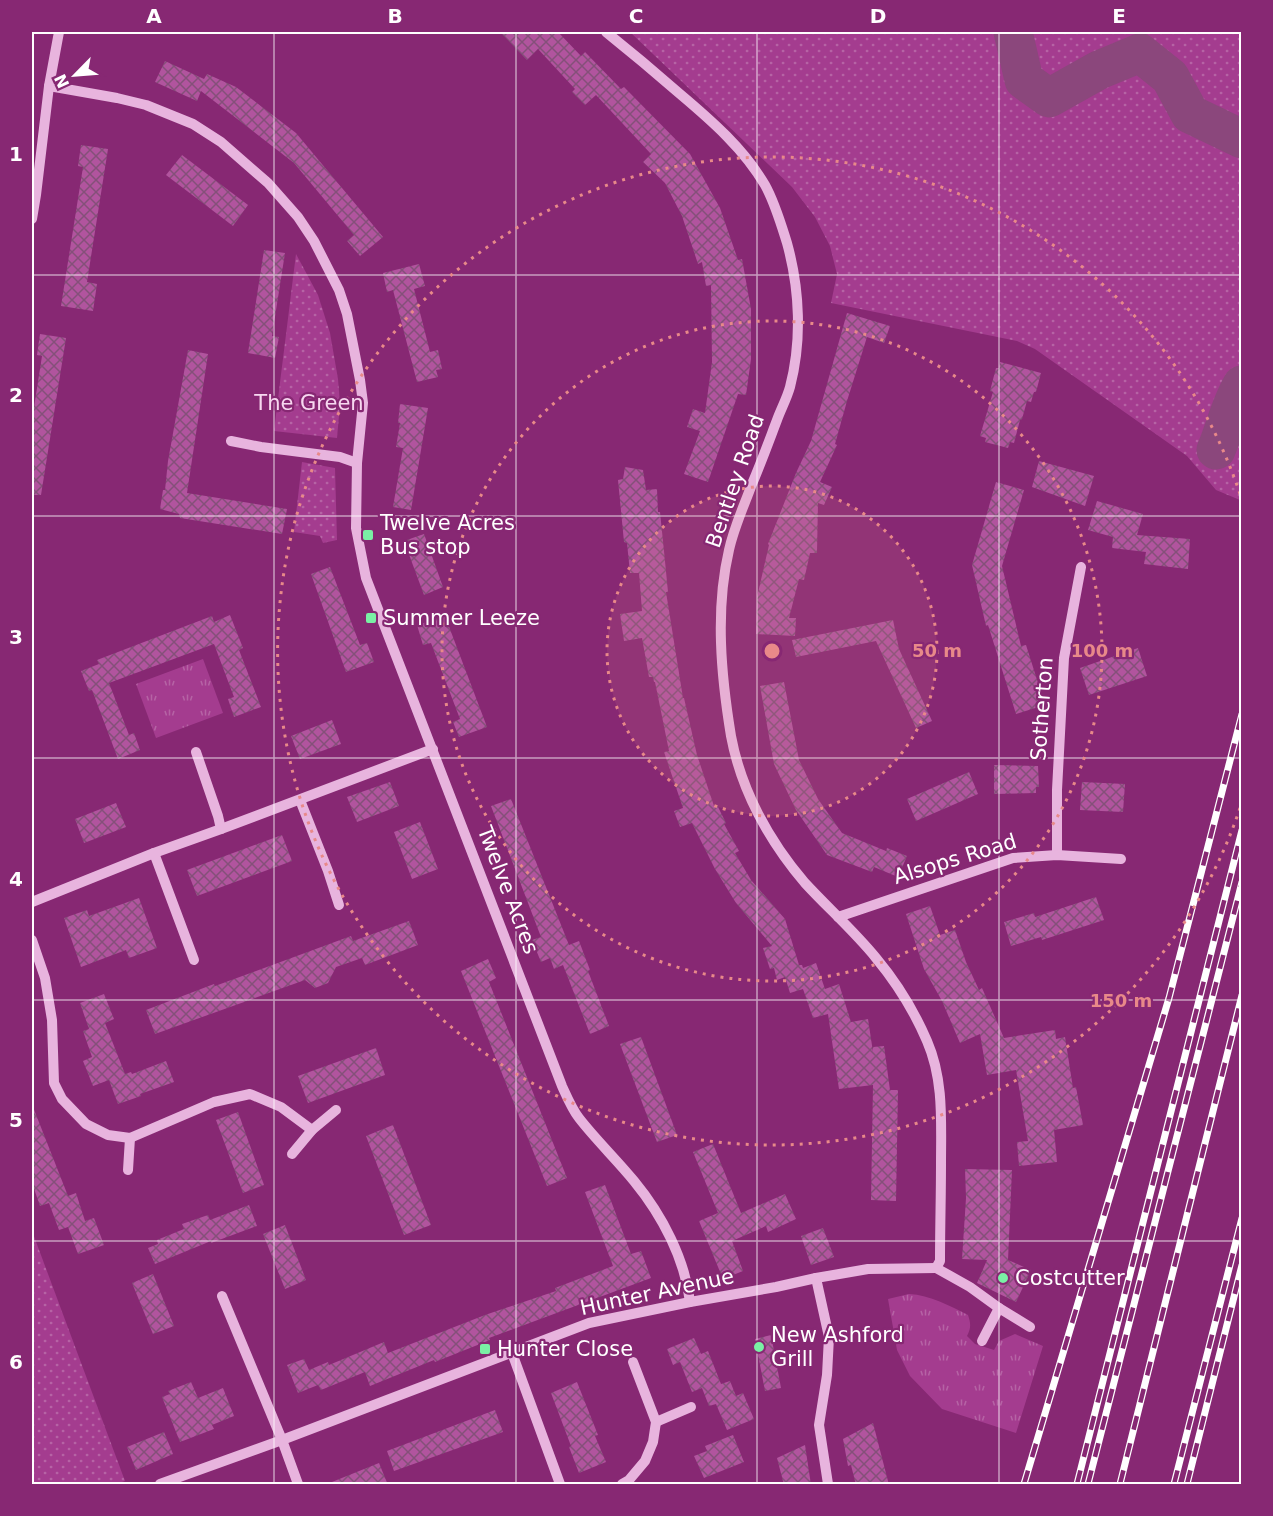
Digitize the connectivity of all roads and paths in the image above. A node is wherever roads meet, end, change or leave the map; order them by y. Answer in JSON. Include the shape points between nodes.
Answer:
{"nodes":[{"id":1,"x":59,"y":32,"type":"edge"},
{"id":2,"x":606,"y":32,"type":"edge"},
{"id":3,"x":49,"y":86,"type":"junction"},
{"id":4,"x":32,"y":219,"type":"edge"},
{"id":5,"x":231,"y":441,"type":"dead end"},
{"id":6,"x":357,"y":463,"type":"junction"},
{"id":7,"x":1081,"y":567,"type":"dead end"},
{"id":8,"x":433,"y":749,"type":"junction"},
{"id":9,"x":196,"y":752,"type":"dead end"},
{"id":10,"x":300,"y":800,"type":"junction"},
{"id":11,"x":221,"y":829,"type":"junction"},
{"id":12,"x":154,"y":853,"type":"junction"},
{"id":13,"x":1058,"y":855,"type":"junction"},
{"id":14,"x":1121,"y":859,"type":"dead end"},
{"id":15,"x":32,"y":902,"type":"edge"},
{"id":16,"x":339,"y":905,"type":"dead end"},
{"id":17,"x":838,"y":917,"type":"junction"},
{"id":18,"x":32,"y":939,"type":"edge"},
{"id":19,"x":194,"y":960,"type":"dead end"},
{"id":20,"x":336,"y":1110,"type":"dead end"},
{"id":21,"x":312,"y":1130,"type":"junction"},
{"id":22,"x":130,"y":1138,"type":"junction"},
{"id":23,"x":292,"y":1154,"type":"dead end"},
{"id":24,"x":128,"y":1170,"type":"dead end"},
{"id":25,"x":936,"y":1268,"type":"junction"},
{"id":26,"x":816,"y":1278,"type":"junction"},
{"id":27,"x":222,"y":1296,"type":"dead end"},
{"id":28,"x":690,"y":1302,"type":"junction"},
{"id":29,"x":999,"y":1308,"type":"junction"},
{"id":30,"x":1030,"y":1327,"type":"dead end"},
{"id":31,"x":982,"y":1341,"type":"dead end"},
{"id":32,"x":512,"y":1353,"type":"junction"},
{"id":33,"x":633,"y":1362,"type":"dead end"},
{"id":34,"x":691,"y":1407,"type":"dead end"},
{"id":35,"x":656,"y":1422,"type":"junction"},
{"id":36,"x":282,"y":1440,"type":"junction"},
{"id":37,"x":160,"y":1485,"type":"edge"},
{"id":38,"x":298,"y":1485,"type":"edge"},
{"id":39,"x":560,"y":1485,"type":"edge"},
{"id":40,"x":622,"y":1485,"type":"edge"},
{"id":41,"x":828,"y":1485,"type":"edge"}],
"edges":[{"from":1,"to":3,"type":"street"},
{"from":2,"to":17,"type":"street","name":"Bentley Road","via":[[737,147],[766,186],[788,246],[797,289],[794,364],[789,389],[729,548],[721,617],[723,677],[742,781],[756,811],[803,880]]},
{"from":3,"to":4,"type":"street"},
{"from":3,"to":6,"type":"street","name":"Twelve Acres","via":[[146,105],[193,124],[241,158],[282,196],[314,241],[347,314],[363,403]]},
{"from":5,"to":6,"type":"street"},
{"from":6,"to":8,"type":"street","name":"Twelve Acres","via":[[356,528],[366,578]]},
{"from":7,"to":13,"type":"street","name":"Sotherton","via":[[1064,658]]},
{"from":8,"to":10,"type":"street"},
{"from":8,"to":28,"type":"street","name":"Twelve Acres","via":[[565,1094],[579,1118],[634,1181],[660,1219],[682,1269]]},
{"from":9,"to":11,"type":"street"},
{"from":10,"to":11,"type":"street"},
{"from":10,"to":16,"type":"street"},
{"from":11,"to":12,"type":"street"},
{"from":12,"to":15,"type":"street"},
{"from":12,"to":19,"type":"street"},
{"from":13,"to":14,"type":"street","name":"Alsops Road"},
{"from":13,"to":17,"type":"street","name":"Alsops Road","via":[[1013,858]]},
{"from":17,"to":25,"type":"street","name":"Bentley Road","via":[[901,991],[928,1042],[936,1069],[942,1099],[940,1261]]},
{"from":18,"to":22,"type":"street","via":[[45,978],[52,1020],[54,1083],[62,1099],[86,1124],[108,1135]]},
{"from":20,"to":21,"type":"street"},
{"from":21,"to":22,"type":"street","via":[[281,1107],[250,1094],[214,1102]]},
{"from":21,"to":23,"type":"street"},
{"from":22,"to":24,"type":"street"},
{"from":25,"to":26,"type":"street","name":"Hunter Avenue","via":[[868,1269]]},
{"from":25,"to":29,"type":"street"},
{"from":26,"to":28,"type":"street","name":"Hunter Avenue"},
{"from":26,"to":41,"type":"street","via":[[829,1337],[819,1425]]},
{"from":27,"to":36,"type":"street"},
{"from":28,"to":32,"type":"street","name":"Hunter Avenue","via":[[589,1323]]},
{"from":29,"to":30,"type":"street"},
{"from":29,"to":31,"type":"street"},
{"from":32,"to":36,"type":"street","name":"Hunter Avenue"},
{"from":32,"to":39,"type":"street"},
{"from":33,"to":35,"type":"street"},
{"from":34,"to":35,"type":"street"},
{"from":35,"to":40,"type":"street","via":[[645,1461]]},
{"from":36,"to":37,"type":"street","name":"Hunter Avenue"},
{"from":36,"to":38,"type":"street"}]}
